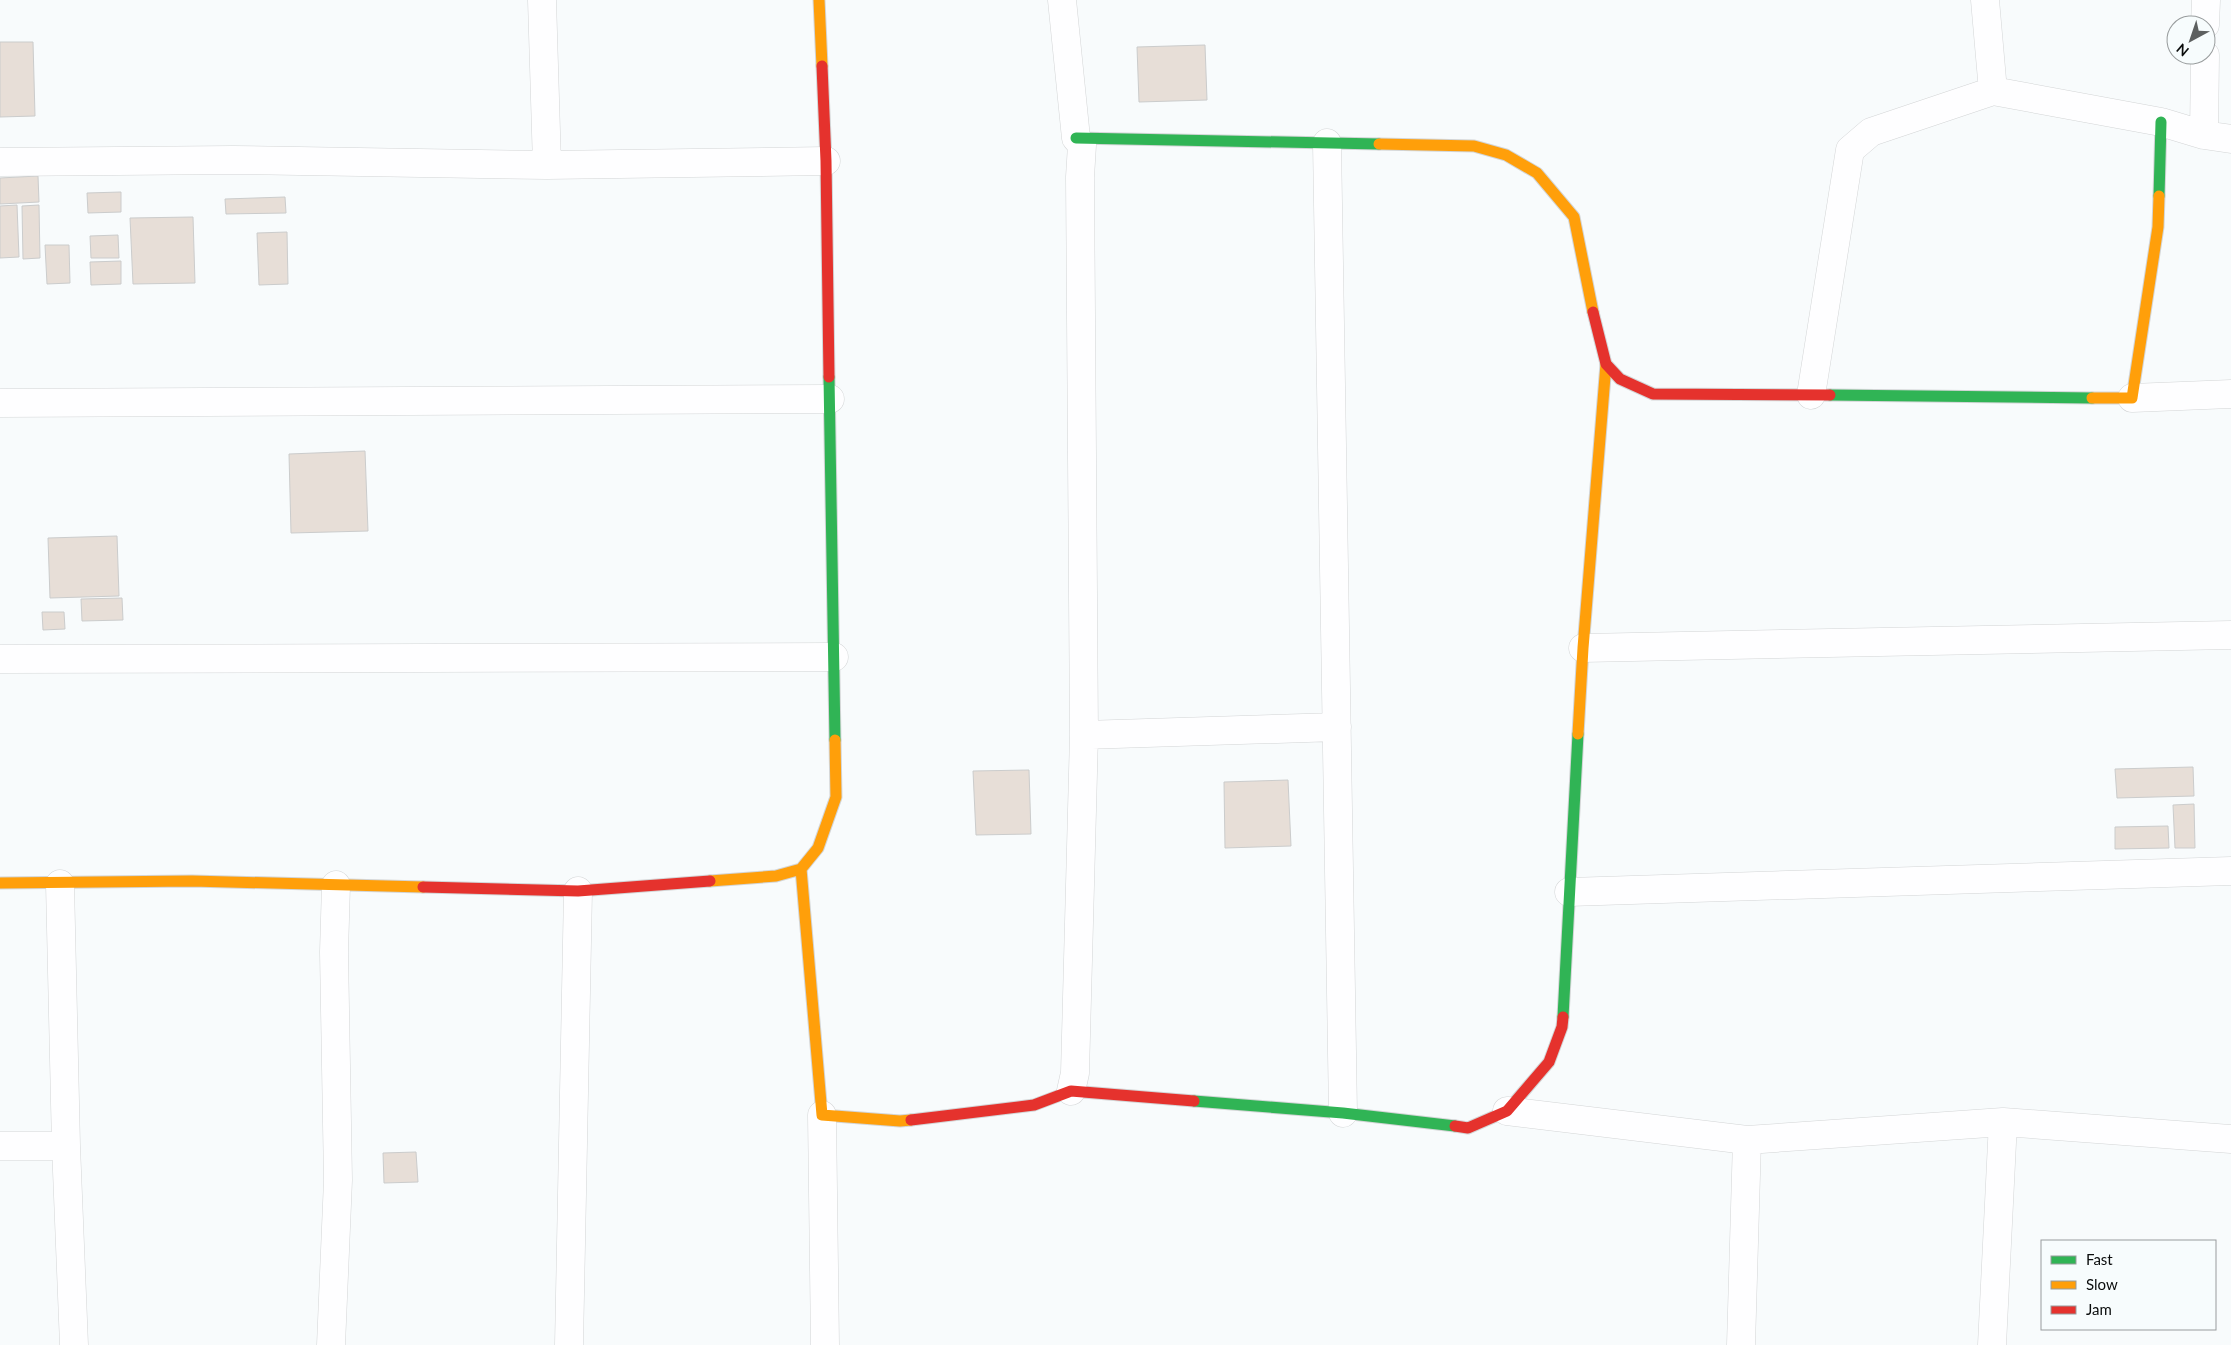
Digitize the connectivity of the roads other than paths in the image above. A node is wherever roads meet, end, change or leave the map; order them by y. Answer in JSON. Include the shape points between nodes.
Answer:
{"nodes":[{"id":1,"x":542,"y":0,"type":"edge"},
{"id":2,"x":819,"y":0,"type":"edge"},
{"id":3,"x":1062,"y":0,"type":"edge"},
{"id":4,"x":1985,"y":0,"type":"edge"},
{"id":5,"x":2206,"y":0,"type":"edge"},
{"id":6,"x":2205,"y":15,"type":"edge"},
{"id":7,"x":2205,"y":65,"type":"edge"},
{"id":8,"x":1993,"y":91,"type":"junction"},
{"id":9,"x":2161,"y":122,"type":"junction"},
{"id":10,"x":2204,"y":135,"type":"junction"},
{"id":11,"x":1076,"y":138,"type":"junction"},
{"id":12,"x":2231,"y":139,"type":"edge"},
{"id":13,"x":1327,"y":142,"type":"junction"},
{"id":14,"x":826,"y":161,"type":"junction"},
{"id":15,"x":0,"y":162,"type":"edge"},
{"id":16,"x":546,"y":165,"type":"junction"},
{"id":17,"x":1606,"y":364,"type":"junction"},
{"id":18,"x":2231,"y":394,"type":"edge"},
{"id":19,"x":1811,"y":395,"type":"junction"},
{"id":20,"x":2132,"y":398,"type":"junction"},
{"id":21,"x":830,"y":399,"type":"junction"},
{"id":22,"x":0,"y":403,"type":"edge"},
{"id":23,"x":2231,"y":635,"type":"edge"},
{"id":24,"x":1583,"y":648,"type":"junction"},
{"id":25,"x":834,"y":657,"type":"junction"},
{"id":26,"x":0,"y":659,"type":"edge"},
{"id":27,"x":1337,"y":727,"type":"junction"},
{"id":28,"x":1084,"y":735,"type":"junction"},
{"id":29,"x":801,"y":869,"type":"junction"},
{"id":30,"x":2231,"y":871,"type":"edge"},
{"id":31,"x":0,"y":883,"type":"edge"},
{"id":32,"x":60,"y":884,"type":"junction"},
{"id":33,"x":336,"y":885,"type":"junction"},
{"id":34,"x":578,"y":891,"type":"junction"},
{"id":35,"x":1569,"y":892,"type":"junction"},
{"id":36,"x":1071,"y":1091,"type":"junction"},
{"id":37,"x":1507,"y":1111,"type":"junction"},
{"id":38,"x":1344,"y":1113,"type":"junction"},
{"id":39,"x":822,"y":1115,"type":"junction"},
{"id":40,"x":2003,"y":1122,"type":"junction"},
{"id":41,"x":2231,"y":1139,"type":"edge"},
{"id":42,"x":1747,"y":1140,"type":"junction"},
{"id":43,"x":0,"y":1146,"type":"edge"},
{"id":44,"x":66,"y":1146,"type":"junction"},
{"id":45,"x":74,"y":1345,"type":"edge"},
{"id":46,"x":331,"y":1345,"type":"edge"},
{"id":47,"x":569,"y":1345,"type":"edge"},
{"id":48,"x":825,"y":1345,"type":"edge"},
{"id":49,"x":1742,"y":1345,"type":"edge"},
{"id":50,"x":1992,"y":1345,"type":"edge"}],
"edges":[{"from":1,"to":16,"type":"street"},
{"from":2,"to":14,"type":"street"},
{"from":3,"to":11,"type":"street"},
{"from":4,"to":8,"type":"street"},
{"from":5,"to":6,"type":"street"},
{"from":7,"to":10,"type":"street"},
{"from":8,"to":9,"type":"street"},
{"from":8,"to":19,"type":"street","via":[[1871,132],[1850,150]]},
{"from":9,"to":10,"type":"street"},
{"from":9,"to":20,"type":"street","via":[[2158,227]]},
{"from":10,"to":12,"type":"street"},
{"from":11,"to":13,"type":"street"},
{"from":11,"to":28,"type":"street","via":[[1082,145]]},
{"from":13,"to":17,"type":"street","via":[[1474,146],[1506,155],[1537,173],[1574,217]]},
{"from":13,"to":27,"type":"street"},
{"from":14,"to":16,"type":"street"},
{"from":14,"to":21,"type":"street"},
{"from":15,"to":16,"type":"street","via":[[233,160]]},
{"from":17,"to":19,"type":"street","via":[[1620,379],[1653,394]]},
{"from":17,"to":24,"type":"street"},
{"from":18,"to":20,"type":"street"},
{"from":19,"to":20,"type":"street"},
{"from":21,"to":22,"type":"street"},
{"from":21,"to":25,"type":"street"},
{"from":23,"to":24,"type":"street"},
{"from":24,"to":35,"type":"street"},
{"from":25,"to":26,"type":"street"},
{"from":25,"to":29,"type":"street","via":[[836,797],[818,848]]},
{"from":27,"to":28,"type":"street"},
{"from":27,"to":38,"type":"street"},
{"from":28,"to":36,"type":"street","via":[[1075,1073]]},
{"from":29,"to":34,"type":"street","via":[[776,876]]},
{"from":29,"to":39,"type":"street"},
{"from":30,"to":35,"type":"street"},
{"from":31,"to":32,"type":"street"},
{"from":32,"to":33,"type":"street","via":[[192,881]]},
{"from":32,"to":44,"type":"street"},
{"from":33,"to":34,"type":"street"},
{"from":33,"to":46,"type":"street","via":[[338,1180]]},
{"from":34,"to":47,"type":"street"},
{"from":35,"to":37,"type":"street","via":[[1562,1027],[1549,1062]]},
{"from":36,"to":38,"type":"street"},
{"from":36,"to":39,"type":"street","via":[[1034,1105],[900,1121]]},
{"from":37,"to":38,"type":"street","via":[[1468,1128]]},
{"from":37,"to":42,"type":"street"},
{"from":39,"to":48,"type":"street"},
{"from":40,"to":41,"type":"street"},
{"from":40,"to":42,"type":"street"},
{"from":40,"to":50,"type":"street"},
{"from":42,"to":49,"type":"street"},
{"from":43,"to":44,"type":"street"},
{"from":44,"to":45,"type":"street"}]}
